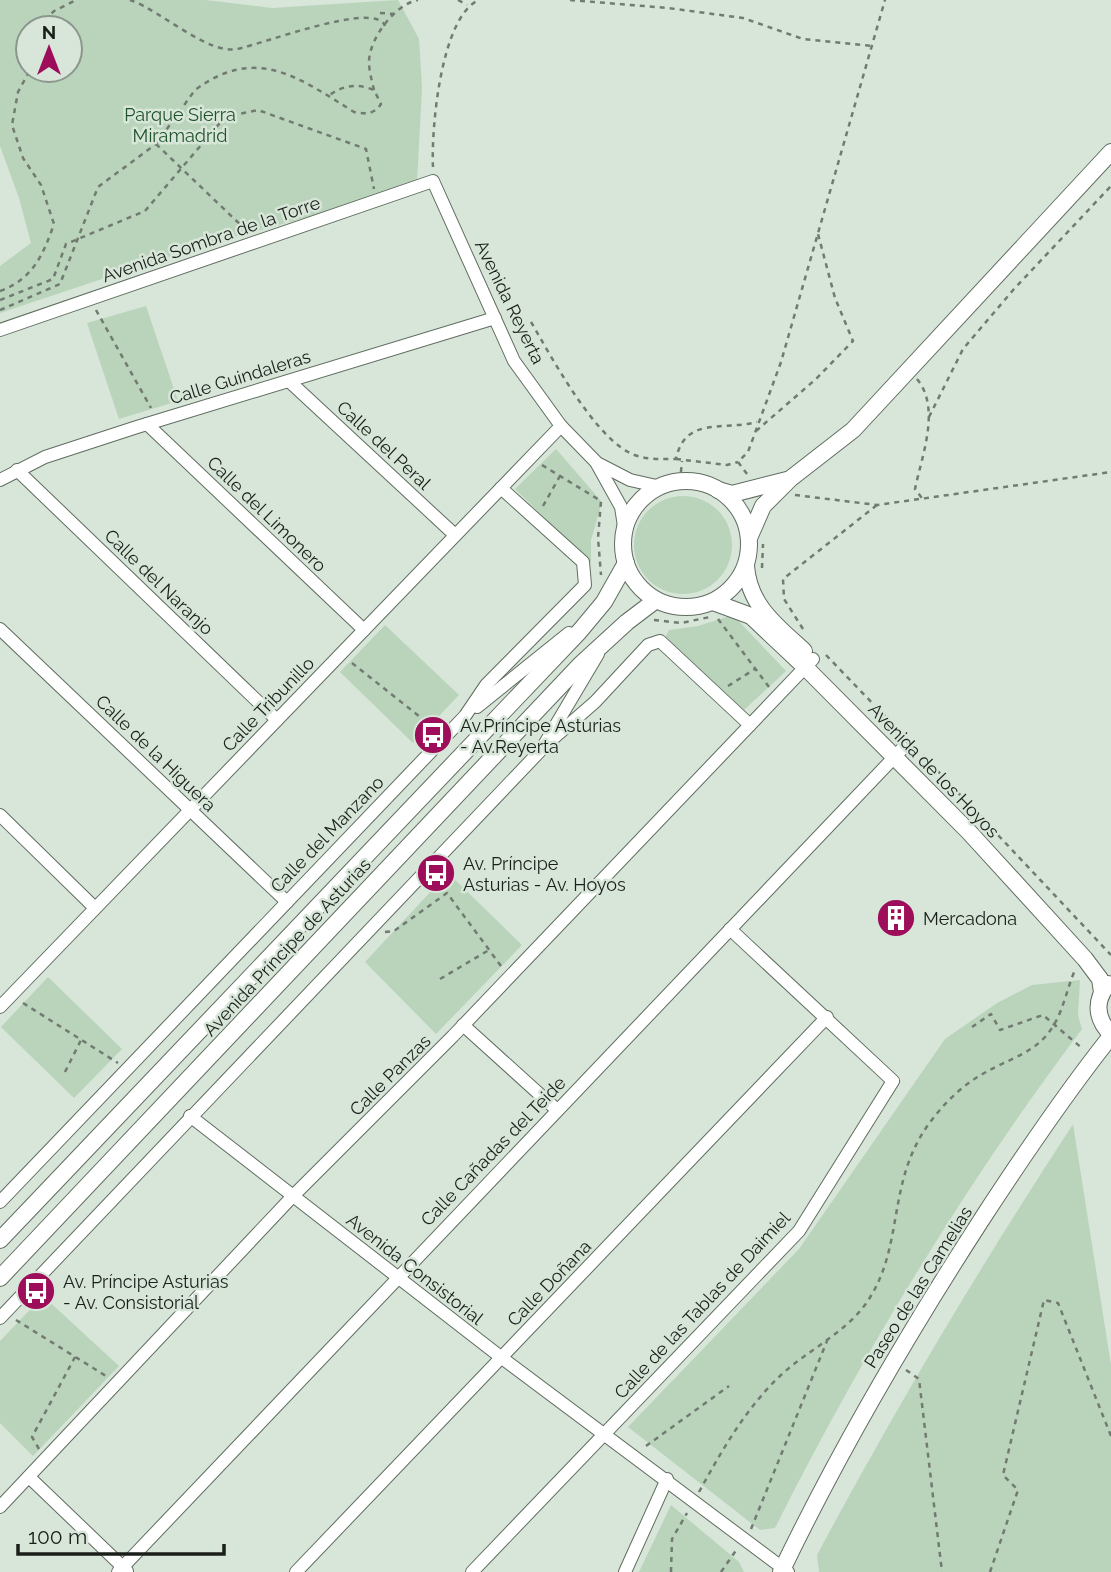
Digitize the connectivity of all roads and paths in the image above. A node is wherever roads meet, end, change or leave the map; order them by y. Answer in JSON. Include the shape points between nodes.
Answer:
{"nodes":[{"id":1,"x":76,"y":0,"type":"edge"},
{"id":2,"x":130,"y":0,"type":"edge"},
{"id":3,"x":418,"y":0,"type":"edge"},
{"id":4,"x":458,"y":0,"type":"edge"},
{"id":5,"x":479,"y":0,"type":"edge"},
{"id":6,"x":570,"y":0,"type":"edge"},
{"id":7,"x":885,"y":0,"type":"edge"},
{"id":8,"x":467,"y":5,"type":"junction"},
{"id":9,"x":395,"y":13,"type":"junction"},
{"id":10,"x":50,"y":14,"type":"edge"},
{"id":11,"x":298,"y":25,"type":"dead end"},
{"id":12,"x":384,"y":26,"type":"junction"},
{"id":13,"x":873,"y":47,"type":"junction"},
{"id":14,"x":22,"y":84,"type":"edge"},
{"id":15,"x":374,"y":90,"type":"junction"},
{"id":16,"x":328,"y":96,"type":"junction"},
{"id":17,"x":156,"y":144,"type":"junction"},
{"id":18,"x":1111,"y":152,"type":"edge"},
{"id":19,"x":182,"y":167,"type":"junction"},
{"id":20,"x":433,"y":181,"type":"junction"},
{"id":21,"x":1111,"y":186,"type":"edge"},
{"id":22,"x":399,"y":193,"type":"junction"},
{"id":23,"x":817,"y":231,"type":"junction"},
{"id":24,"x":79,"y":239,"type":"junction"},
{"id":25,"x":257,"y":242,"type":"junction"},
{"id":26,"x":0,"y":291,"type":"edge"},
{"id":27,"x":90,"y":299,"type":"junction"},
{"id":28,"x":0,"y":300,"type":"edge"},
{"id":29,"x":0,"y":310,"type":"edge"},
{"id":30,"x":495,"y":318,"type":"junction"},
{"id":31,"x":531,"y":322,"type":"dead end"},
{"id":32,"x":0,"y":330,"type":"edge"},
{"id":33,"x":909,"y":369,"type":"junction"},
{"id":34,"x":289,"y":381,"type":"junction"},
{"id":35,"x":929,"y":417,"type":"junction"},
{"id":36,"x":153,"y":422,"type":"junction"},
{"id":37,"x":757,"y":422,"type":"junction"},
{"id":38,"x":561,"y":426,"type":"junction"},
{"id":39,"x":756,"y":430,"type":"junction"},
{"id":40,"x":531,"y":458,"type":"junction"},
{"id":41,"x":676,"y":459,"type":"junction"},
{"id":42,"x":681,"y":460,"type":"junction"},
{"id":43,"x":596,"y":462,"type":"junction"},
{"id":44,"x":738,"y":462,"type":"junction"},
{"id":45,"x":17,"y":470,"type":"junction"},
{"id":46,"x":1111,"y":472,"type":"edge"},
{"id":47,"x":561,"y":476,"type":"junction"},
{"id":48,"x":790,"y":479,"type":"junction"},
{"id":49,"x":0,"y":480,"type":"edge"},
{"id":50,"x":680,"y":482,"type":"junction"},
{"id":51,"x":662,"y":487,"type":"junction"},
{"id":52,"x":501,"y":488,"type":"junction"},
{"id":53,"x":758,"y":488,"type":"junction"},
{"id":54,"x":718,"y":490,"type":"junction"},
{"id":55,"x":773,"y":496,"type":"junction"},
{"id":56,"x":922,"y":498,"type":"junction"},
{"id":57,"x":877,"y":505,"type":"junction"},
{"id":58,"x":543,"y":506,"type":"dead end"},
{"id":59,"x":624,"y":526,"type":"junction"},
{"id":60,"x":456,"y":535,"type":"junction"},
{"id":61,"x":749,"y":538,"type":"junction"},
{"id":62,"x":626,"y":563,"type":"junction"},
{"id":63,"x":746,"y":566,"type":"junction"},
{"id":64,"x":614,"y":588,"type":"junction"},
{"id":65,"x":656,"y":600,"type":"junction"},
{"id":66,"x":713,"y":601,"type":"junction"},
{"id":67,"x":599,"y":608,"type":"junction"},
{"id":68,"x":0,"y":629,"type":"edge"},
{"id":69,"x":364,"y":630,"type":"junction"},
{"id":70,"x":808,"y":638,"type":"dead end"},
{"id":71,"x":603,"y":645,"type":"junction"},
{"id":72,"x":341,"y":654,"type":"junction"},
{"id":73,"x":809,"y":663,"type":"junction"},
{"id":74,"x":755,"y":669,"type":"dead end"},
{"id":75,"x":716,"y":693,"type":"junction"},
{"id":76,"x":466,"y":716,"type":"junction"},
{"id":77,"x":277,"y":720,"type":"junction"},
{"id":78,"x":750,"y":725,"type":"junction"},
{"id":79,"x":445,"y":737,"type":"junction"},
{"id":80,"x":541,"y":750,"type":"junction"},
{"id":81,"x":900,"y":752,"type":"junction"},
{"id":82,"x":190,"y":810,"type":"junction"},
{"id":83,"x":0,"y":815,"type":"edge"},
{"id":84,"x":287,"y":902,"type":"junction"},
{"id":85,"x":95,"y":908,"type":"junction"},
{"id":86,"x":730,"y":929,"type":"junction"},
{"id":87,"x":361,"y":937,"type":"junction"},
{"id":88,"x":489,"y":950,"type":"junction"},
{"id":89,"x":1085,"y":959,"type":"junction"},
{"id":90,"x":1111,"y":970,"type":"edge"},
{"id":91,"x":509,"y":977,"type":"junction"},
{"id":92,"x":440,"y":979,"type":"dead end"},
{"id":93,"x":1106,"y":987,"type":"edge"},
{"id":94,"x":5,"y":999,"type":"edge"},
{"id":95,"x":827,"y":1017,"type":"junction"},
{"id":96,"x":463,"y":1025,"type":"junction"},
{"id":97,"x":1053,"y":1025,"type":"junction"},
{"id":98,"x":972,"y":1027,"type":"dead end"},
{"id":99,"x":1111,"y":1035,"type":"edge"},
{"id":100,"x":81,"y":1040,"type":"junction"},
{"id":101,"x":1094,"y":1058,"type":"junction"},
{"id":102,"x":128,"y":1069,"type":"junction"},
{"id":103,"x":65,"y":1072,"type":"dead end"},
{"id":104,"x":557,"y":1110,"type":"junction"},
{"id":105,"x":190,"y":1116,"type":"junction"},
{"id":106,"x":292,"y":1197,"type":"junction"},
{"id":107,"x":0,"y":1202,"type":"edge"},
{"id":108,"x":0,"y":1240,"type":"edge"},
{"id":109,"x":397,"y":1277,"type":"junction"},
{"id":110,"x":0,"y":1278,"type":"edge"},
{"id":111,"x":2,"y":1315,"type":"edge"},
{"id":112,"x":828,"y":1339,"type":"junction"},
{"id":113,"x":75,"y":1357,"type":"junction"},
{"id":114,"x":502,"y":1359,"type":"junction"},
{"id":115,"x":894,"y":1362,"type":"junction"},
{"id":116,"x":117,"y":1383,"type":"junction"},
{"id":117,"x":729,"y":1386,"type":"dead end"},
{"id":118,"x":604,"y":1433,"type":"junction"},
{"id":119,"x":1111,"y":1436,"type":"edge"},
{"id":120,"x":646,"y":1446,"type":"dead end"},
{"id":121,"x":45,"y":1460,"type":"junction"},
{"id":122,"x":29,"y":1477,"type":"junction"},
{"id":123,"x":667,"y":1479,"type":"junction"},
{"id":124,"x":694,"y":1500,"type":"junction"},
{"id":125,"x":0,"y":1507,"type":"edge"},
{"id":126,"x":745,"y":1538,"type":"junction"},
{"id":127,"x":123,"y":1570,"type":"edge"},
{"id":128,"x":784,"y":1571,"type":"edge"},
{"id":129,"x":296,"y":1572,"type":"edge"},
{"id":130,"x":472,"y":1572,"type":"edge"},
{"id":131,"x":625,"y":1572,"type":"edge"},
{"id":132,"x":671,"y":1572,"type":"edge"},
{"id":133,"x":721,"y":1572,"type":"edge"},
{"id":134,"x":942,"y":1572,"type":"edge"},
{"id":135,"x":990,"y":1572,"type":"edge"}],
"edges":[{"from":1,"to":10,"type":"path"},
{"from":2,"to":11,"type":"path","via":[[224,50]]},
{"from":3,"to":9,"type":"path"},
{"from":4,"to":8,"type":"path"},
{"from":5,"to":8,"type":"path"},
{"from":6,"to":13,"type":"path","via":[[743,18],[803,39]]},
{"from":7,"to":13,"type":"path"},
{"from":8,"to":20,"type":"path","via":[[452,30],[431,137]]},
{"from":9,"to":12,"type":"path"},
{"from":9,"to":12,"type":"path","via":[[377,12]]},
{"from":12,"to":15,"type":"path","via":[[371,48]]},
{"from":13,"to":23,"type":"path"},
{"from":14,"to":26,"type":"path","via":[[12,125],[54,224],[33,271]]},
{"from":15,"to":16,"type":"path","via":[[347,85]]},
{"from":15,"to":16,"type":"path","via":[[381,104],[366,114]]},
{"from":16,"to":17,"type":"path","via":[[272,68],[232,68],[195,90]]},
{"from":17,"to":19,"type":"path"},
{"from":17,"to":24,"type":"path","via":[[98,187]]},
{"from":18,"to":33,"type":"street"},
{"from":19,"to":22,"type":"path","via":[[225,117],[258,110],[366,149],[373,189],[397,186]]},
{"from":19,"to":24,"type":"path","via":[[145,211]]},
{"from":19,"to":25,"type":"path"},
{"from":20,"to":22,"type":"street","name":"Avenida Sombra de la Torre"},
{"from":20,"to":30,"type":"street","name":"Avenida Reyerta"},
{"from":21,"to":35,"type":"path","via":[[963,349]]},
{"from":22,"to":25,"type":"street","name":"Avenida Sombra de la Torre"},
{"from":23,"to":37,"type":"path","via":[[780,362]]},
{"from":23,"to":39,"type":"path","via":[[835,298],[853,341]]},
{"from":24,"to":28,"type":"path","via":[[66,244],[53,279]]},
{"from":24,"to":29,"type":"path","via":[[60,284]]},
{"from":25,"to":27,"type":"street","name":"Avenida Sombra de la Torre"},
{"from":27,"to":32,"type":"street","name":"Avenida Sombra de la Torre"},
{"from":27,"to":36,"type":"path"},
{"from":30,"to":34,"type":"street","name":"Calle Guindaleras"},
{"from":30,"to":38,"type":"street","name":"Avenida Reyerta","via":[[514,361]]},
{"from":31,"to":41,"type":"path","via":[[594,420],[627,451],[648,458]]},
{"from":33,"to":35,"type":"path","via":[[928,391]]},
{"from":33,"to":48,"type":"street","via":[[853,430]]},
{"from":34,"to":36,"type":"street","name":"Calle Guindaleras"},
{"from":34,"to":60,"type":"street","name":"Calle del Peral"},
{"from":35,"to":56,"type":"path","via":[[915,489]]},
{"from":36,"to":45,"type":"street","name":"Calle Guindaleras"},
{"from":36,"to":69,"type":"street","name":"Calle del Limonero"},
{"from":37,"to":39,"type":"path"},
{"from":37,"to":41,"type":"path","via":[[694,429],[679,441]]},
{"from":38,"to":40,"type":"street","name":"Calle Tribunillo"},
{"from":38,"to":43,"type":"street","name":"Avenida Reyerta"},
{"from":39,"to":44,"type":"path","via":[[748,452]]},
{"from":40,"to":47,"type":"path"},
{"from":40,"to":52,"type":"street","name":"Calle Tribunillo"},
{"from":41,"to":42,"type":"path"},
{"from":42,"to":44,"type":"path"},
{"from":42,"to":50,"type":"path"},
{"from":43,"to":51,"type":"street","name":"Avenida Reyerta","via":[[630,480]]},
{"from":43,"to":59,"type":"street","name":"Avenida Reyerta","via":[[621,507]]},
{"from":44,"to":53,"type":"path"},
{"from":45,"to":49,"type":"street","name":"Calle Guindaleras"},
{"from":45,"to":77,"type":"street","name":"Calle del Naranjo"},
{"from":46,"to":56,"type":"path"},
{"from":47,"to":58,"type":"path"},
{"from":47,"to":64,"type":"path","via":[[601,501],[598,566]]},
{"from":48,"to":53,"type":"street"},
{"from":48,"to":55,"type":"street"},
{"from":50,"to":51,"type":"street"},
{"from":50,"to":54,"type":"street"},
{"from":51,"to":59,"type":"street","via":[[636,503]]},
{"from":52,"to":60,"type":"street","name":"Calle Tribunillo"},
{"from":52,"to":76,"type":"street","name":"Calle del Manzano","via":[[583,562],[584,585],[486,685]]},
{"from":53,"to":54,"type":"street","via":[[732,494]]},
{"from":54,"to":61,"type":"street","via":[[744,519]]},
{"from":55,"to":57,"type":"path"},
{"from":55,"to":61,"type":"street","via":[[763,506]]},
{"from":56,"to":57,"type":"path"},
{"from":57,"to":70,"type":"path","via":[[783,579],[784,600]]},
{"from":59,"to":62,"type":"street"},
{"from":60,"to":69,"type":"street","name":"Calle Tribunillo"},
{"from":61,"to":63,"type":"street"},
{"from":62,"to":64,"type":"street","name":"Avenida Príncipe de Asturias"},
{"from":62,"to":65,"type":"street","via":[[638,584]]},
{"from":63,"to":66,"type":"street","via":[[738,581]]},
{"from":63,"to":73,"type":"street","name":"Avenida de los Hoyos","via":[[747,583],[758,607]]},
{"from":64,"to":67,"type":"street","name":"Avenida Príncipe de Asturias"},
{"from":65,"to":66,"type":"street","via":[[694,607]]},
{"from":65,"to":71,"type":"street","name":"Avenida Príncipe de Asturias"},
{"from":66,"to":73,"type":"street","name":"Avenida de los Hoyos","via":[[751,616]]},
{"from":67,"to":76,"type":"street","name":"Avenida Príncipe de Asturias"},
{"from":67,"to":108,"type":"street","name":"Avenida Príncipe de Asturias"},
{"from":68,"to":82,"type":"street","name":"Calle de la Higuera"},
{"from":69,"to":72,"type":"street","name":"Calle Tribunillo"},
{"from":71,"to":80,"type":"street","name":"Avenida Príncipe de Asturias"},
{"from":71,"to":110,"type":"street","name":"Avenida Príncipe de Asturias"},
{"from":72,"to":77,"type":"street","name":"Calle Tribunillo"},
{"from":72,"to":79,"type":"path"},
{"from":73,"to":78,"type":"street","name":"Calle Panzas"},
{"from":73,"to":81,"type":"street","name":"Avenida de los Hoyos"},
{"from":74,"to":75,"type":"path"},
{"from":75,"to":78,"type":"street","name":"Avenida Príncipe de Asturias"},
{"from":75,"to":80,"type":"street","name":"Avenida Príncipe de Asturias","via":[[660,641],[648,645],[595,702]]},
{"from":76,"to":79,"type":"street","name":"Calle del Manzano"},
{"from":77,"to":82,"type":"street","name":"Calle Tribunillo"},
{"from":78,"to":91,"type":"street","name":"Calle Panzas"},
{"from":79,"to":84,"type":"street","name":"Calle del Manzano"},
{"from":80,"to":87,"type":"street","name":"Avenida Príncipe de Asturias"},
{"from":81,"to":86,"type":"street","name":"Calle Cañadas del Teide"},
{"from":81,"to":89,"type":"street","name":"Avenida de los Hoyos"},
{"from":81,"to":90,"type":"street","name":"Avenida de los Hoyos","via":[[1086,950]]},
{"from":82,"to":84,"type":"street","name":"Calle de la Higuera"},
{"from":82,"to":85,"type":"street","name":"Calle Tribunillo"},
{"from":83,"to":85,"type":"street"},
{"from":84,"to":102,"type":"street","name":"Calle del Manzano"},
{"from":85,"to":94,"type":"street","name":"Calle Tribunillo"},
{"from":86,"to":95,"type":"street","name":"Calle de las Tablas de Daimiel"},
{"from":86,"to":104,"type":"street","name":"Calle Cañadas del Teide"},
{"from":87,"to":88,"type":"path","via":[[394,931],[447,893]]},
{"from":87,"to":105,"type":"street","name":"Avenida Príncipe de Asturias"},
{"from":88,"to":91,"type":"path"},
{"from":88,"to":92,"type":"path"},
{"from":89,"to":93,"type":"street","name":"Avenida de los Hoyos"},
{"from":89,"to":97,"type":"path","via":[[1073,974],[1063,1010]]},
{"from":91,"to":96,"type":"street","name":"Calle Panzas"},
{"from":93,"to":99,"type":"street","via":[[1098,1015]]},
{"from":94,"to":100,"type":"path"},
{"from":95,"to":114,"type":"street","name":"Calle Doñana"},
{"from":95,"to":118,"type":"street","name":"Calle de las Tablas de Daimiel","via":[[893,1081],[799,1231]]},
{"from":96,"to":104,"type":"street"},
{"from":96,"to":106,"type":"street","name":"Calle Panzas"},
{"from":97,"to":98,"type":"path","via":[[1043,1015],[1000,1030],[991,1014]]},
{"from":97,"to":101,"type":"path"},
{"from":97,"to":112,"type":"path","via":[[1032,1048],[957,1092],[930,1122],[901,1178],[879,1282],[857,1316]]},
{"from":99,"to":101,"type":"street","name":"Paseo de las Camelias"},
{"from":100,"to":102,"type":"path"},
{"from":100,"to":103,"type":"path"},
{"from":101,"to":115,"type":"street","name":"Paseo de las Camelias","via":[[1012,1174]]},
{"from":102,"to":107,"type":"street","name":"Calle del Manzano"},
{"from":104,"to":109,"type":"street","name":"Calle Cañadas del Teide"},
{"from":105,"to":106,"type":"street","name":"Avenida Consistorial"},
{"from":105,"to":111,"type":"street","name":"Avenida Príncipe de Asturias"},
{"from":106,"to":109,"type":"street","name":"Avenida Consistorial"},
{"from":106,"to":116,"type":"street","name":"Calle Panzas"},
{"from":109,"to":114,"type":"street","name":"Avenida Consistorial"},
{"from":109,"to":127,"type":"street","name":"Calle Cañadas del Teide"},
{"from":111,"to":113,"type":"path"},
{"from":112,"to":124,"type":"path","via":[[783,1374],[746,1414]]},
{"from":112,"to":126,"type":"path","via":[[757,1521]]},
{"from":113,"to":116,"type":"path"},
{"from":113,"to":121,"type":"path","via":[[32,1437]]},
{"from":114,"to":118,"type":"street","name":"Avenida Consistorial"},
{"from":114,"to":129,"type":"street","name":"Calle Doñana"},
{"from":115,"to":128,"type":"street","name":"Paseo de las Camelias","via":[[845,1447]]},
{"from":115,"to":134,"type":"path","via":[[919,1379]]},
{"from":116,"to":121,"type":"street","name":"Calle Panzas"},
{"from":117,"to":120,"type":"path"},
{"from":118,"to":123,"type":"street","name":"Avenida Consistorial"},
{"from":118,"to":130,"type":"street","name":"Calle de las Tablas de Daimiel"},
{"from":119,"to":135,"type":"path","via":[[1058,1303],[1044,1300],[1003,1475],[1018,1490]]},
{"from":121,"to":122,"type":"street","name":"Calle Panzas"},
{"from":122,"to":125,"type":"street","name":"Calle Panzas"},
{"from":122,"to":127,"type":"street"},
{"from":123,"to":124,"type":"street","name":"Avenida Consistorial"},
{"from":123,"to":131,"type":"street"},
{"from":124,"to":126,"type":"street","name":"Avenida Consistorial"},
{"from":124,"to":132,"type":"path","via":[[672,1539]]},
{"from":126,"to":128,"type":"street","name":"Avenida Consistorial"},
{"from":126,"to":133,"type":"path"}]}
